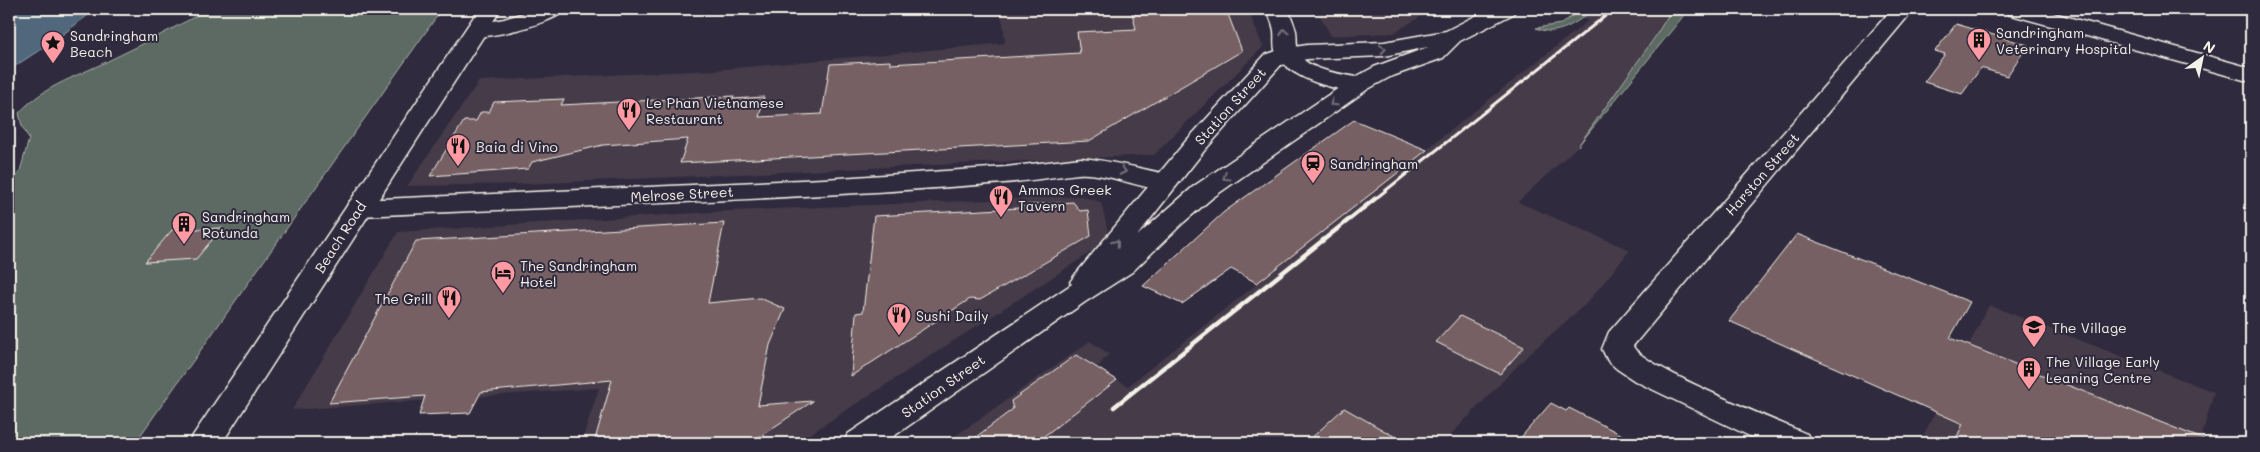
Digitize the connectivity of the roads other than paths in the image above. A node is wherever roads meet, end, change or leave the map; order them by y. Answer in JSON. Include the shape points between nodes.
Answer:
{"nodes":[{"id":1,"x":554,"y":9,"type":"edge"},
{"id":2,"x":1277,"y":9,"type":"edge"},
{"id":3,"x":1505,"y":9,"type":"edge"},
{"id":4,"x":1903,"y":9,"type":"edge"},
{"id":5,"x":2016,"y":9,"type":"edge"},
{"id":6,"x":483,"y":20,"type":"edge"},
{"id":7,"x":1452,"y":36,"type":"junction"},
{"id":8,"x":1334,"y":52,"type":"junction"},
{"id":9,"x":1288,"y":55,"type":"junction"},
{"id":10,"x":2251,"y":75,"type":"edge"},
{"id":11,"x":1367,"y":80,"type":"junction"},
{"id":12,"x":1158,"y":191,"type":"junction"},
{"id":13,"x":1193,"y":200,"type":"junction"},
{"id":14,"x":358,"y":208,"type":"junction"},
{"id":15,"x":1075,"y":295,"type":"junction"},
{"id":16,"x":205,"y":443,"type":"edge"},
{"id":17,"x":860,"y":443,"type":"edge"},
{"id":18,"x":1795,"y":443,"type":"edge"}],
"edges":[{"from":1,"to":6,"type":"street","name":"Beach Road","via":[[504,27]]},
{"from":9,"to":2,"type":"street","one_way":true},
{"from":3,"to":7,"type":"street","name":"Station Street"},
{"from":4,"to":18,"type":"street","name":"Harston Street","via":[[1620,339],[1617,347],[1624,360],[1651,376]]},
{"from":5,"to":10,"type":"street"},
{"from":6,"to":14,"type":"street","name":"Beach Road"},
{"from":8,"to":7,"type":"street","name":"Station Street","one_way":true,"via":[[1384,49]]},
{"from":7,"to":11,"type":"street","name":"Station Street","via":[[1435,53]]},
{"from":8,"to":9,"type":"street","name":"Station Street"},
{"from":8,"to":11,"type":"street","via":[[1357,63]]},
{"from":9,"to":11,"type":"street","via":[[1309,71]]},
{"from":9,"to":12,"type":"street","name":"Station Street","via":[[1266,66]]},
{"from":11,"to":13,"type":"street","name":"Station Street","one_way":true},
{"from":12,"to":13,"type":"street","name":"Melrose Street"},
{"from":12,"to":14,"type":"street","name":"Melrose Street","via":[[1006,175],[824,187]]},
{"from":15,"to":12,"type":"street","name":"Station Street","one_way":true},
{"from":13,"to":15,"type":"street","name":"Station Street","via":[[1129,261]]},
{"from":14,"to":16,"type":"street","name":"Beach Road"},
{"from":15,"to":17,"type":"street","name":"Station Street"}]}
